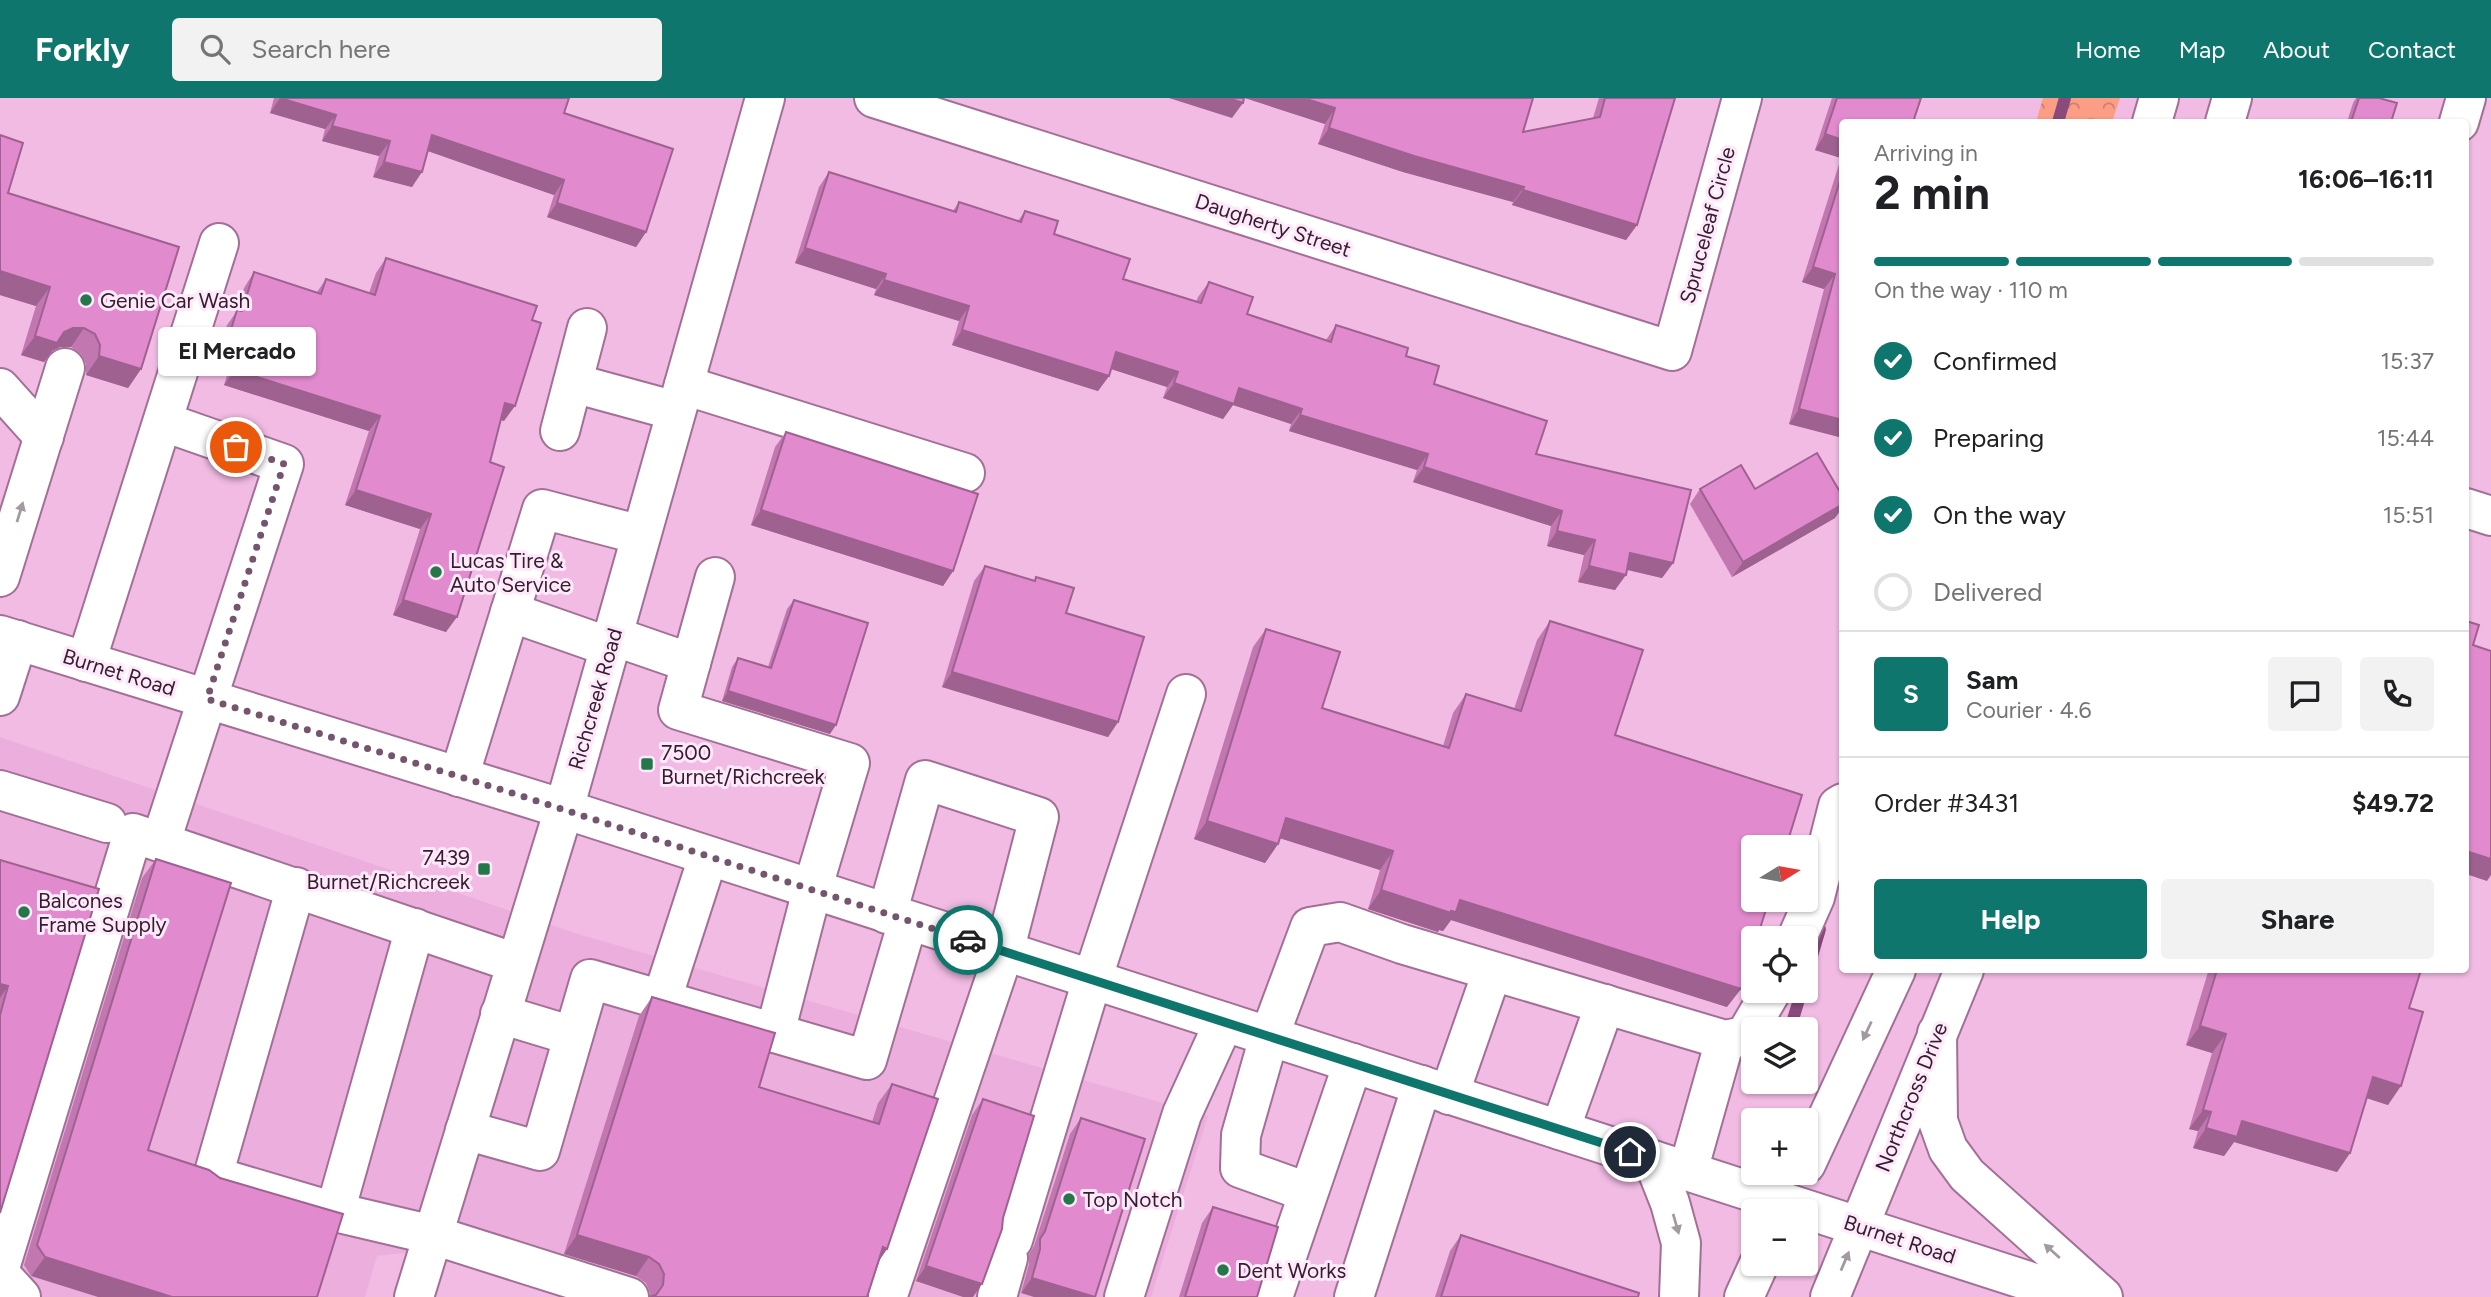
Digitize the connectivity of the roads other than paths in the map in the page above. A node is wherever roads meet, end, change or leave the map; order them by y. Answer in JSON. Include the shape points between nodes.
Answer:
{"nodes":[{"id":1,"x":765,"y":98,"type":"edge"},
{"id":2,"x":874,"y":98,"type":"edge"},
{"id":3,"x":1742,"y":98,"type":"edge"},
{"id":4,"x":2159,"y":98,"type":"edge"},
{"id":5,"x":2232,"y":98,"type":"edge"},
{"id":6,"x":2466,"y":98,"type":"edge"},
{"id":7,"x":2153,"y":119,"type":"edge"},
{"id":8,"x":2225,"y":119,"type":"edge"},
{"id":9,"x":2460,"y":119,"type":"edge"},
{"id":10,"x":219,"y":243,"type":"dead end"},
{"id":11,"x":587,"y":328,"type":"dead end"},
{"id":12,"x":1672,"y":351,"type":"joint"},
{"id":13,"x":65,"y":368,"type":"edge"},
{"id":14,"x":573,"y":383,"type":"junction"},
{"id":15,"x":0,"y":388,"type":"edge"},
{"id":16,"x":680,"y":398,"type":"junction"},
{"id":17,"x":164,"y":422,"type":"junction"},
{"id":18,"x":560,"y":431,"type":"dead end"},
{"id":19,"x":44,"y":437,"type":"junction"},
{"id":20,"x":965,"y":473,"type":"dead end"},
{"id":21,"x":2469,"y":509,"type":"edge"},
{"id":22,"x":2491,"y":516,"type":"edge"},
{"id":23,"x":641,"y":535,"type":"junction"},
{"id":24,"x":715,"y":577,"type":"dead end"},
{"id":25,"x":0,"y":578,"type":"edge"},
{"id":26,"x":510,"y":612,"type":"junction"},
{"id":27,"x":9,"y":638,"type":"edge"},
{"id":28,"x":612,"y":642,"type":"junction"},
{"id":29,"x":86,"y":662,"type":"junction"},
{"id":30,"x":691,"y":663,"type":"junction"},
{"id":31,"x":1186,"y":694,"type":"dead end"},
{"id":32,"x":0,"y":696,"type":"edge"},
{"id":33,"x":207,"y":699,"type":"junction"},
{"id":34,"x":459,"y":776,"type":"junction"},
{"id":35,"x":0,"y":790,"type":"edge"},
{"id":36,"x":1839,"y":805,"type":"edge"},
{"id":37,"x":564,"y":809,"type":"junction"},
{"id":38,"x":107,"y":823,"type":"dead end"},
{"id":39,"x":161,"y":841,"type":"junction"},
{"id":40,"x":708,"y":857,"type":"junction"},
{"id":41,"x":296,"y":887,"type":"junction"},
{"id":42,"x":813,"y":890,"type":"junction"},
{"id":43,"x":897,"y":917,"type":"junction"},
{"id":44,"x":1802,"y":926,"type":"edge"},
{"id":45,"x":415,"y":929,"type":"junction"},
{"id":46,"x":1004,"y":952,"type":"junction"},
{"id":47,"x":516,"y":962,"type":"junction"},
{"id":48,"x":1492,"y":972,"type":"junction"},
{"id":49,"x":1895,"y":973,"type":"edge"},
{"id":50,"x":1963,"y":973,"type":"edge"},
{"id":51,"x":1091,"y":980,"type":"junction"},
{"id":52,"x":662,"y":999,"type":"junction"},
{"id":53,"x":1764,"y":1003,"type":"edge"},
{"id":54,"x":1605,"y":1004,"type":"junction"},
{"id":55,"x":500,"y":1014,"type":"junction"},
{"id":56,"x":1224,"y":1022,"type":"junction"},
{"id":57,"x":775,"y":1033,"type":"junction"},
{"id":58,"x":1937,"y":1033,"type":"junction"},
{"id":59,"x":573,"y":1036,"type":"junction"},
{"id":60,"x":1269,"y":1037,"type":"junction"},
{"id":61,"x":1725,"y":1040,"type":"junction"},
{"id":62,"x":1353,"y":1063,"type":"junction"},
{"id":63,"x":1436,"y":1090,"type":"junction"},
{"id":64,"x":465,"y":1130,"type":"junction"},
{"id":65,"x":1560,"y":1130,"type":"junction"},
{"id":66,"x":1818,"y":1138,"type":"edge"},
{"id":67,"x":1671,"y":1166,"type":"junction"},
{"id":68,"x":1307,"y":1192,"type":"junction"},
{"id":69,"x":1792,"y":1196,"type":"edge"},
{"id":70,"x":335,"y":1212,"type":"junction"},
{"id":71,"x":1860,"y":1226,"type":"junction"},
{"id":72,"x":433,"y":1235,"type":"junction"},
{"id":73,"x":0,"y":1268,"type":"edge"},
{"id":74,"x":0,"y":1274,"type":"edge"},
{"id":75,"x":1754,"y":1276,"type":"edge"},
{"id":76,"x":888,"y":1295,"type":"dead end"},
{"id":77,"x":20,"y":1297,"type":"edge"},
{"id":78,"x":414,"y":1297,"type":"edge"},
{"id":79,"x":629,"y":1297,"type":"edge"},
{"id":80,"x":997,"y":1297,"type":"edge"},
{"id":81,"x":1124,"y":1297,"type":"edge"},
{"id":82,"x":1273,"y":1297,"type":"edge"},
{"id":83,"x":1354,"y":1297,"type":"edge"},
{"id":84,"x":1679,"y":1297,"type":"edge"},
{"id":85,"x":1744,"y":1297,"type":"edge"},
{"id":86,"x":1830,"y":1297,"type":"edge"},
{"id":87,"x":2078,"y":1297,"type":"edge"},
{"id":88,"x":2103,"y":1297,"type":"edge"}],
"edges":[{"from":1,"to":16,"type":"street","name":"Richcreek Road"},
{"from":2,"to":12,"type":"street","name":"Daugherty Street"},
{"from":3,"to":12,"type":"street","name":"Spruceleaf Circle"},
{"from":4,"to":7,"type":"street"},
{"from":5,"to":8,"type":"street"},
{"from":6,"to":9,"type":"street"},
{"from":10,"to":17,"type":"street"},
{"from":11,"to":14,"type":"street"},
{"from":13,"to":19,"type":"street"},
{"from":14,"to":16,"type":"street"},
{"from":14,"to":18,"type":"street"},
{"from":15,"to":19,"type":"street"},
{"from":16,"to":20,"type":"street"},
{"from":16,"to":23,"type":"street","name":"Richcreek Road"},
{"from":17,"to":29,"type":"street"},
{"from":17,"to":33,"type":"street","via":[[284,464]]},
{"from":25,"to":19,"type":"street","one_way":true},
{"from":21,"to":22,"type":"street"},
{"from":23,"to":26,"type":"street","via":[[542,509]]},
{"from":23,"to":28,"type":"street","name":"Richcreek Road"},
{"from":24,"to":30,"type":"street"},
{"from":26,"to":28,"type":"street"},
{"from":26,"to":34,"type":"street"},
{"from":27,"to":29,"type":"street","name":"Burnet Road"},
{"from":27,"to":32,"type":"street"},
{"from":28,"to":30,"type":"street"},
{"from":28,"to":37,"type":"street","name":"Richcreek Road"},
{"from":29,"to":33,"type":"street","name":"Burnet Road"},
{"from":30,"to":42,"type":"street","via":[[678,710],[850,763]]},
{"from":31,"to":51,"type":"street"},
{"from":33,"to":34,"type":"street","name":"Burnet Road"},
{"from":33,"to":39,"type":"street"},
{"from":34,"to":37,"type":"street","name":"Burnet Road"},
{"from":35,"to":38,"type":"street"},
{"from":36,"to":44,"type":"street","via":[[1815,897]]},
{"from":37,"to":40,"type":"street","name":"Burnet Road"},
{"from":37,"to":47,"type":"street","name":"Richcreek Road"},
{"from":39,"to":41,"type":"street"},
{"from":39,"to":73,"type":"street","via":[[133,833]]},
{"from":40,"to":42,"type":"street","name":"Burnet Road"},
{"from":40,"to":52,"type":"street"},
{"from":41,"to":45,"type":"street"},
{"from":41,"to":70,"type":"street","via":[[213,1176]]},
{"from":42,"to":43,"type":"street","name":"Burnet Road"},
{"from":42,"to":57,"type":"street"},
{"from":43,"to":46,"type":"street","name":"Burnet Road"},
{"from":43,"to":46,"type":"street","via":[[925,780],[1040,817]]},
{"from":43,"to":57,"type":"street","via":[[867,1060]]},
{"from":45,"to":47,"type":"street"},
{"from":45,"to":70,"type":"street"},
{"from":46,"to":51,"type":"street","name":"Burnet Road"},
{"from":46,"to":76,"type":"street"},
{"from":47,"to":55,"type":"street","name":"Richcreek Road"},
{"from":48,"to":54,"type":"street"},
{"from":48,"to":60,"type":"street","via":[[1340,922],[1310,926]]},
{"from":48,"to":63,"type":"street"},
{"from":49,"to":66,"type":"street","one_way":true},
{"from":50,"to":58,"type":"street","name":"Northcross Drive"},
{"from":51,"to":56,"type":"street","name":"Burnet Road"},
{"from":51,"to":80,"type":"street"},
{"from":52,"to":57,"type":"street"},
{"from":52,"to":59,"type":"street","via":[[590,979]]},
{"from":53,"to":61,"type":"street","via":[[1745,1036]]},
{"from":54,"to":61,"type":"street"},
{"from":54,"to":65,"type":"street"},
{"from":55,"to":59,"type":"street"},
{"from":55,"to":64,"type":"street","name":"Richcreek Road"},
{"from":56,"to":60,"type":"street","name":"Burnet Road"},
{"from":56,"to":81,"type":"street","via":[[1182,1114]]},
{"from":58,"to":71,"type":"street","name":"Northcross Drive"},
{"from":88,"to":58,"type":"street","one_way":true,"via":[[1967,1175],[1948,1149],[1938,1121]]},
{"from":59,"to":64,"type":"street","via":[[540,1151]]},
{"from":60,"to":62,"type":"street","name":"Burnet Road"},
{"from":60,"to":68,"type":"street","via":[[1241,1135],[1240,1168]]},
{"from":61,"to":67,"type":"street"},
{"from":62,"to":63,"type":"street","name":"Burnet Road"},
{"from":62,"to":68,"type":"street"},
{"from":63,"to":65,"type":"street","name":"Burnet Road"},
{"from":63,"to":83,"type":"street"},
{"from":64,"to":72,"type":"street","name":"Richcreek Road"},
{"from":65,"to":67,"type":"street","name":"Burnet Road"},
{"from":67,"to":69,"type":"street","name":"Burnet Road"},
{"from":67,"to":84,"type":"street","one_way":true,"via":[[1670,1203],[1681,1243]]},
{"from":68,"to":82,"type":"street"},
{"from":69,"to":71,"type":"street","name":"Burnet Road"},
{"from":70,"to":72,"type":"street"},
{"from":86,"to":71,"type":"street","name":"Northcross Drive","one_way":true},
{"from":71,"to":87,"type":"street","name":"Burnet Road"},
{"from":72,"to":78,"type":"street","name":"Richcreek Road"},
{"from":72,"to":79,"type":"street"},
{"from":74,"to":77,"type":"street"},
{"from":75,"to":85,"type":"street"}]}
